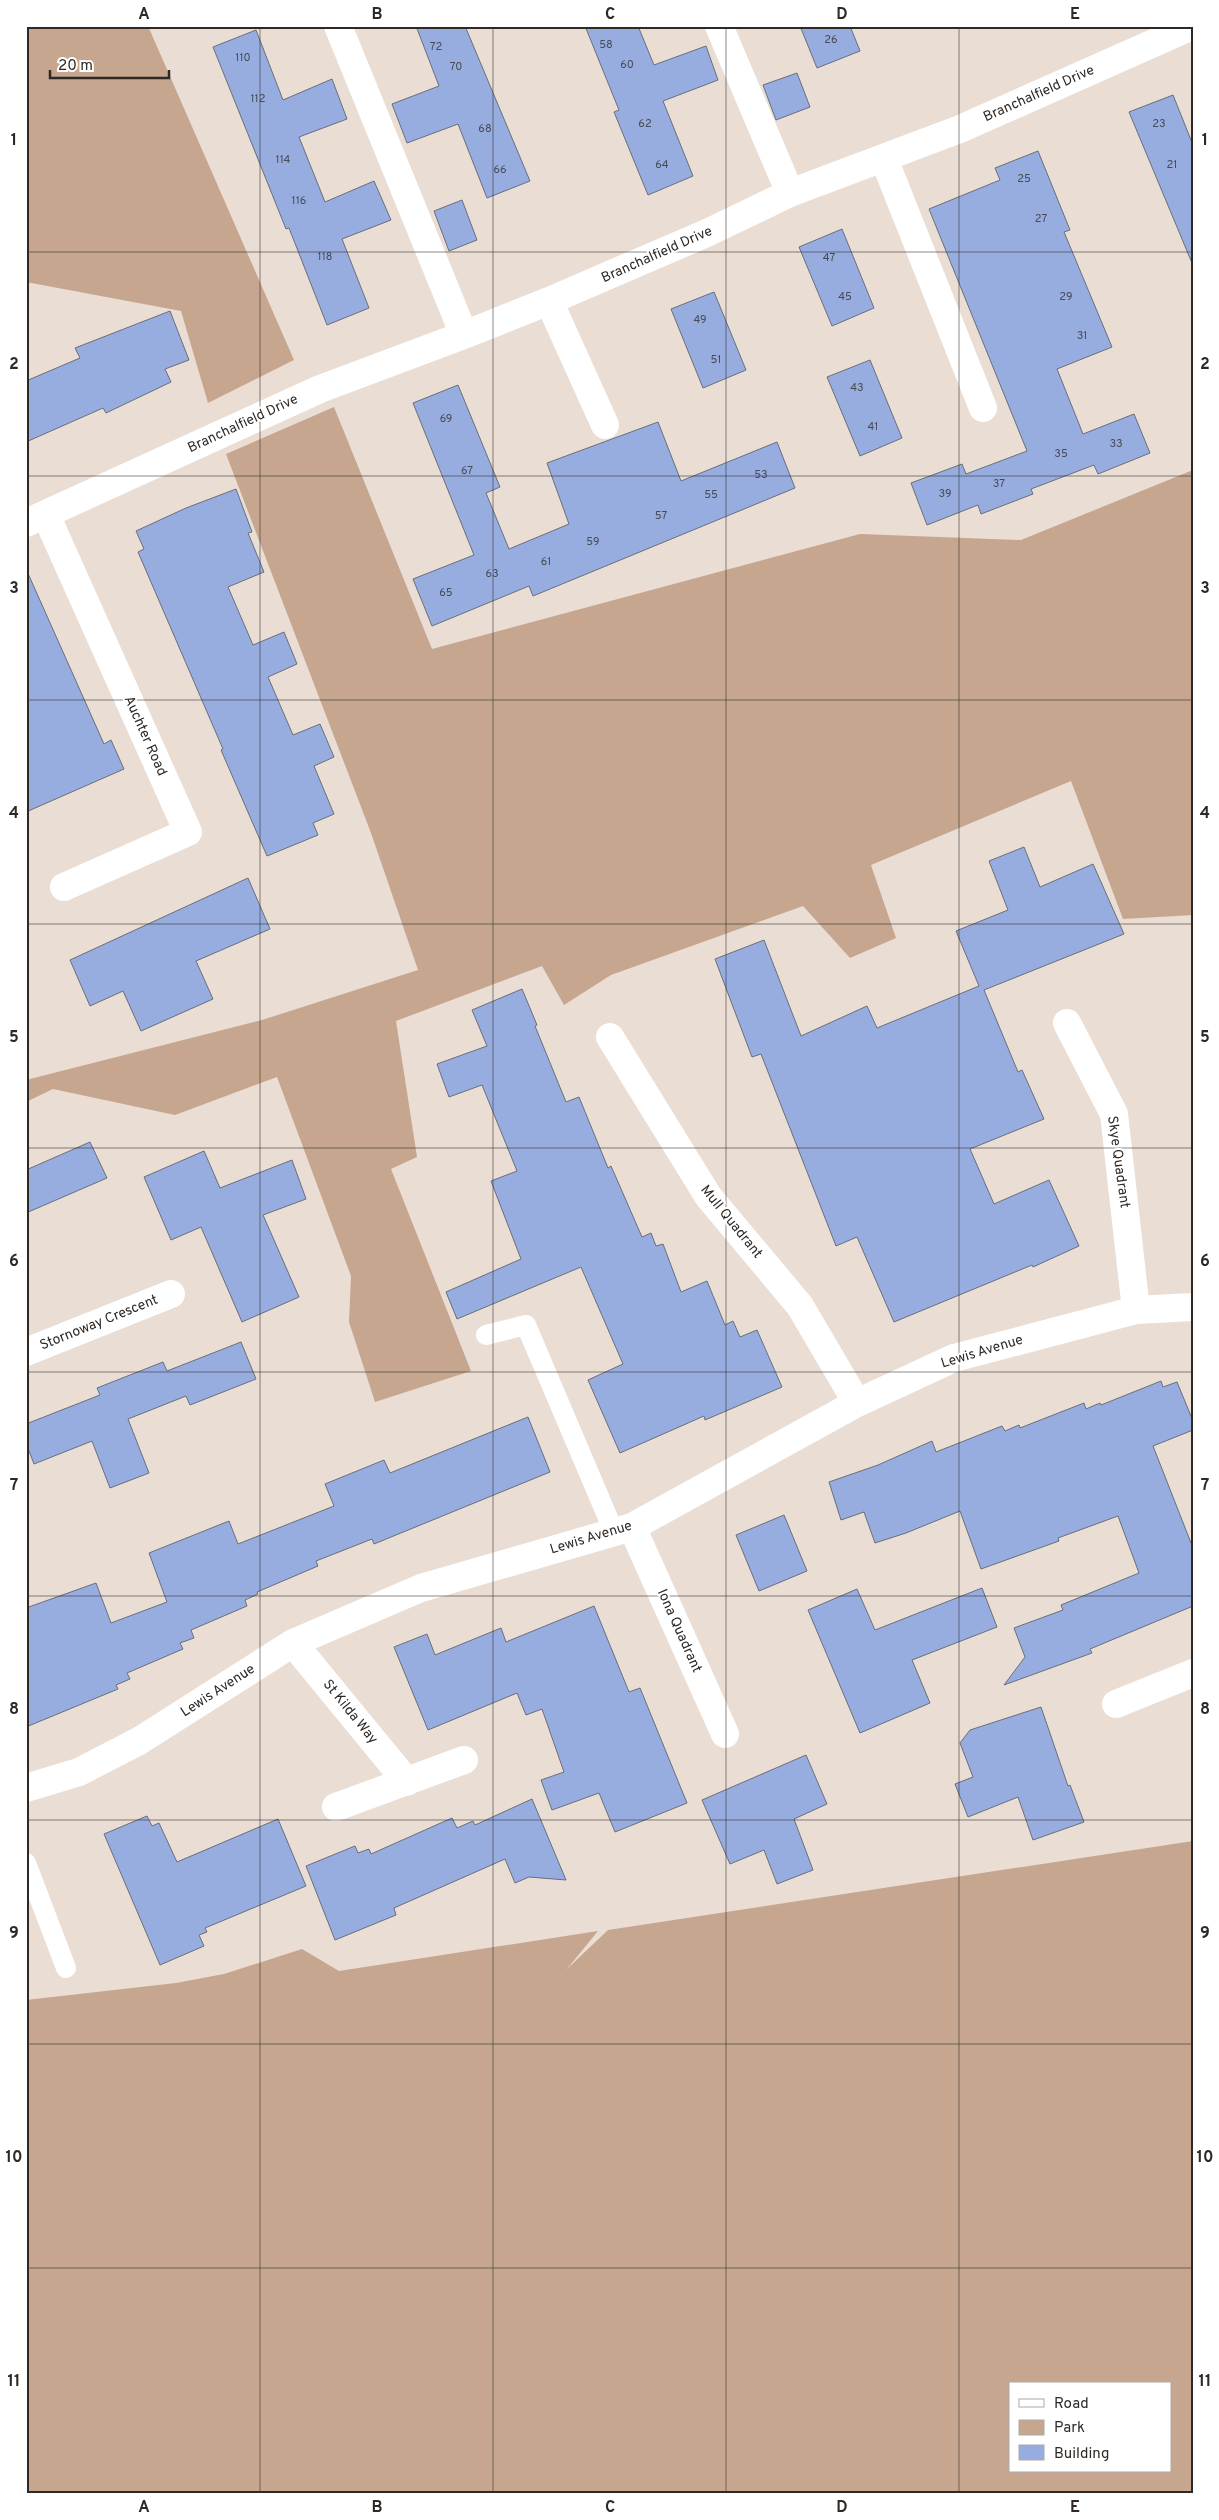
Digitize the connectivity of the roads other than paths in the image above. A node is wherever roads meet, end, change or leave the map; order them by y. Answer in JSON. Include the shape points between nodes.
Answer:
{"nodes":[{"id":1,"x":338,"y":26,"type":"edge"},
{"id":2,"x":719,"y":26,"type":"edge"},
{"id":3,"x":1192,"y":26,"type":"edge"},
{"id":4,"x":884,"y":159,"type":"junction"},
{"id":5,"x":790,"y":193,"type":"junction"},
{"id":6,"x":549,"y":301,"type":"junction"},
{"id":7,"x":464,"y":336,"type":"junction"},
{"id":8,"x":983,"y":408,"type":"dead end"},
{"id":9,"x":605,"y":425,"type":"dead end"},
{"id":10,"x":36,"y":519,"type":"edge"},
{"id":11,"x":64,"y":887,"type":"dead end"},
{"id":12,"x":1068,"y":1023,"type":"dead end"},
{"id":13,"x":610,"y":1037,"type":"dead end"},
{"id":14,"x":171,"y":1294,"type":"dead end"},
{"id":15,"x":1193,"y":1307,"type":"edge"},
{"id":16,"x":1136,"y":1310,"type":"junction"},
{"id":17,"x":486,"y":1335,"type":"dead end"},
{"id":18,"x":26,"y":1352,"type":"edge"},
{"id":19,"x":857,"y":1403,"type":"junction"},
{"id":20,"x":623,"y":1530,"type":"junction"},
{"id":21,"x":294,"y":1643,"type":"junction"},
{"id":22,"x":1193,"y":1672,"type":"edge"},
{"id":23,"x":1116,"y":1704,"type":"dead end"},
{"id":24,"x":725,"y":1734,"type":"dead end"},
{"id":25,"x":464,"y":1760,"type":"dead end"},
{"id":26,"x":407,"y":1782,"type":"junction"},
{"id":27,"x":26,"y":1788,"type":"edge"},
{"id":28,"x":336,"y":1807,"type":"dead end"},
{"id":29,"x":26,"y":1863,"type":"edge"},
{"id":30,"x":66,"y":1968,"type":"dead end"}],
"edges":[{"from":1,"to":7,"type":"street"},
{"from":2,"to":5,"type":"street"},
{"from":3,"to":4,"type":"street","name":"Branchalfield Drive"},
{"from":4,"to":5,"type":"street","name":"Branchalfield Drive"},
{"from":4,"to":8,"type":"street"},
{"from":5,"to":6,"type":"street","name":"Branchalfield Drive"},
{"from":6,"to":7,"type":"street","name":"Branchalfield Drive"},
{"from":6,"to":9,"type":"street"},
{"from":7,"to":10,"type":"street","name":"Branchalfield Drive","via":[[320,389]]},
{"from":10,"to":11,"type":"street","name":"Auchter Road","via":[[188,832]]},
{"from":12,"to":16,"type":"street","name":"Skye Quadrant","via":[[1114,1114]]},
{"from":13,"to":19,"type":"street","name":"Mull Quadrant","via":[[708,1196],[800,1306]]},
{"from":14,"to":18,"type":"street","name":"Stornoway Crescent"},
{"from":15,"to":16,"type":"street","name":"Lewis Avenue"},
{"from":16,"to":19,"type":"street","name":"Lewis Avenue","via":[[954,1358]]},
{"from":17,"to":20,"type":"lane","via":[[526,1325]]},
{"from":19,"to":20,"type":"street","name":"Lewis Avenue"},
{"from":20,"to":21,"type":"street","name":"Lewis Avenue","via":[[421,1588]]},
{"from":20,"to":24,"type":"street","name":"Iona Quadrant"},
{"from":21,"to":26,"type":"street","name":"St Kilda Way"},
{"from":21,"to":27,"type":"street","name":"Lewis Avenue","via":[[140,1741],[79,1772]]},
{"from":22,"to":23,"type":"street"},
{"from":25,"to":26,"type":"street"},
{"from":26,"to":28,"type":"street"},
{"from":29,"to":30,"type":"lane"}]}
